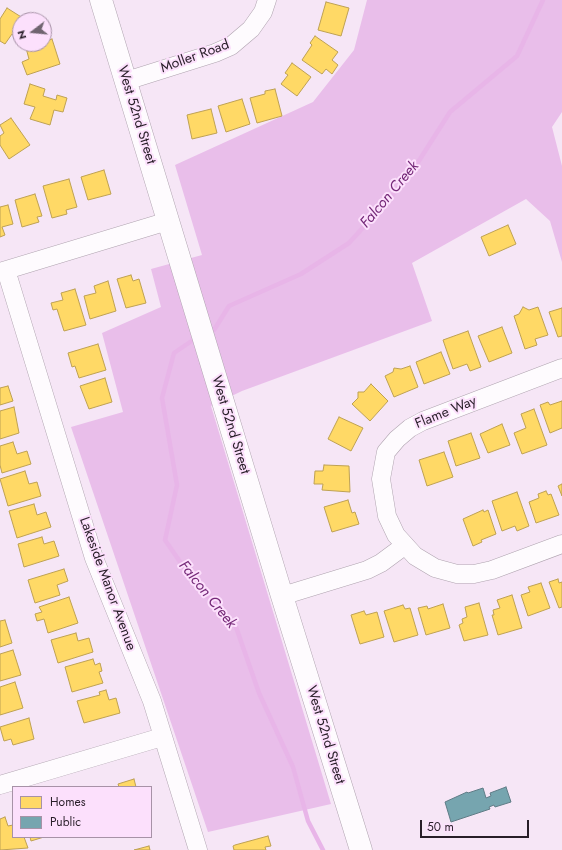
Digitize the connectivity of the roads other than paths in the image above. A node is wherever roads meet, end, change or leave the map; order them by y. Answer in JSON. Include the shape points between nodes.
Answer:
{"nodes":[{"id":1,"x":101,"y":0,"type":"edge"},
{"id":2,"x":267,"y":0,"type":"edge"},
{"id":3,"x":126,"y":82,"type":"junction"},
{"id":4,"x":168,"y":221,"type":"junction"},
{"id":5,"x":3,"y":271,"type":"edge"},
{"id":6,"x":562,"y":368,"type":"edge"},
{"id":7,"x":562,"y":544,"type":"edge"},
{"id":8,"x":404,"y":546,"type":"junction"},
{"id":9,"x":282,"y":596,"type":"junction"},
{"id":10,"x":162,"y":737,"type":"junction"},
{"id":11,"x":0,"y":785,"type":"edge"},
{"id":12,"x":198,"y":850,"type":"edge"},
{"id":13,"x":361,"y":850,"type":"edge"}],
"edges":[{"from":1,"to":3,"type":"street","name":"West 52nd Street"},
{"from":2,"to":3,"type":"street","name":"Moller Road","via":[[263,12],[251,29],[231,46]]},
{"from":3,"to":4,"type":"street","name":"West 52nd Street"},
{"from":4,"to":5,"type":"street"},
{"from":4,"to":9,"type":"street","name":"West 52nd Street"},
{"from":5,"to":10,"type":"street","name":"Lakeside Manor Avenue","via":[[94,558],[152,701]]},
{"from":6,"to":8,"type":"street","name":"Flame Way","via":[[423,421],[410,428],[393,443],[383,460],[382,492],[389,522]]},
{"from":7,"to":8,"type":"street","name":"Flame Way","via":[[492,570],[469,574],[435,568],[420,560]]},
{"from":8,"to":9,"type":"street","via":[[367,570]]},
{"from":9,"to":13,"type":"street","name":"West 52nd Street"},
{"from":10,"to":11,"type":"street"},
{"from":10,"to":12,"type":"street","name":"Lakeside Manor Avenue"}]}
